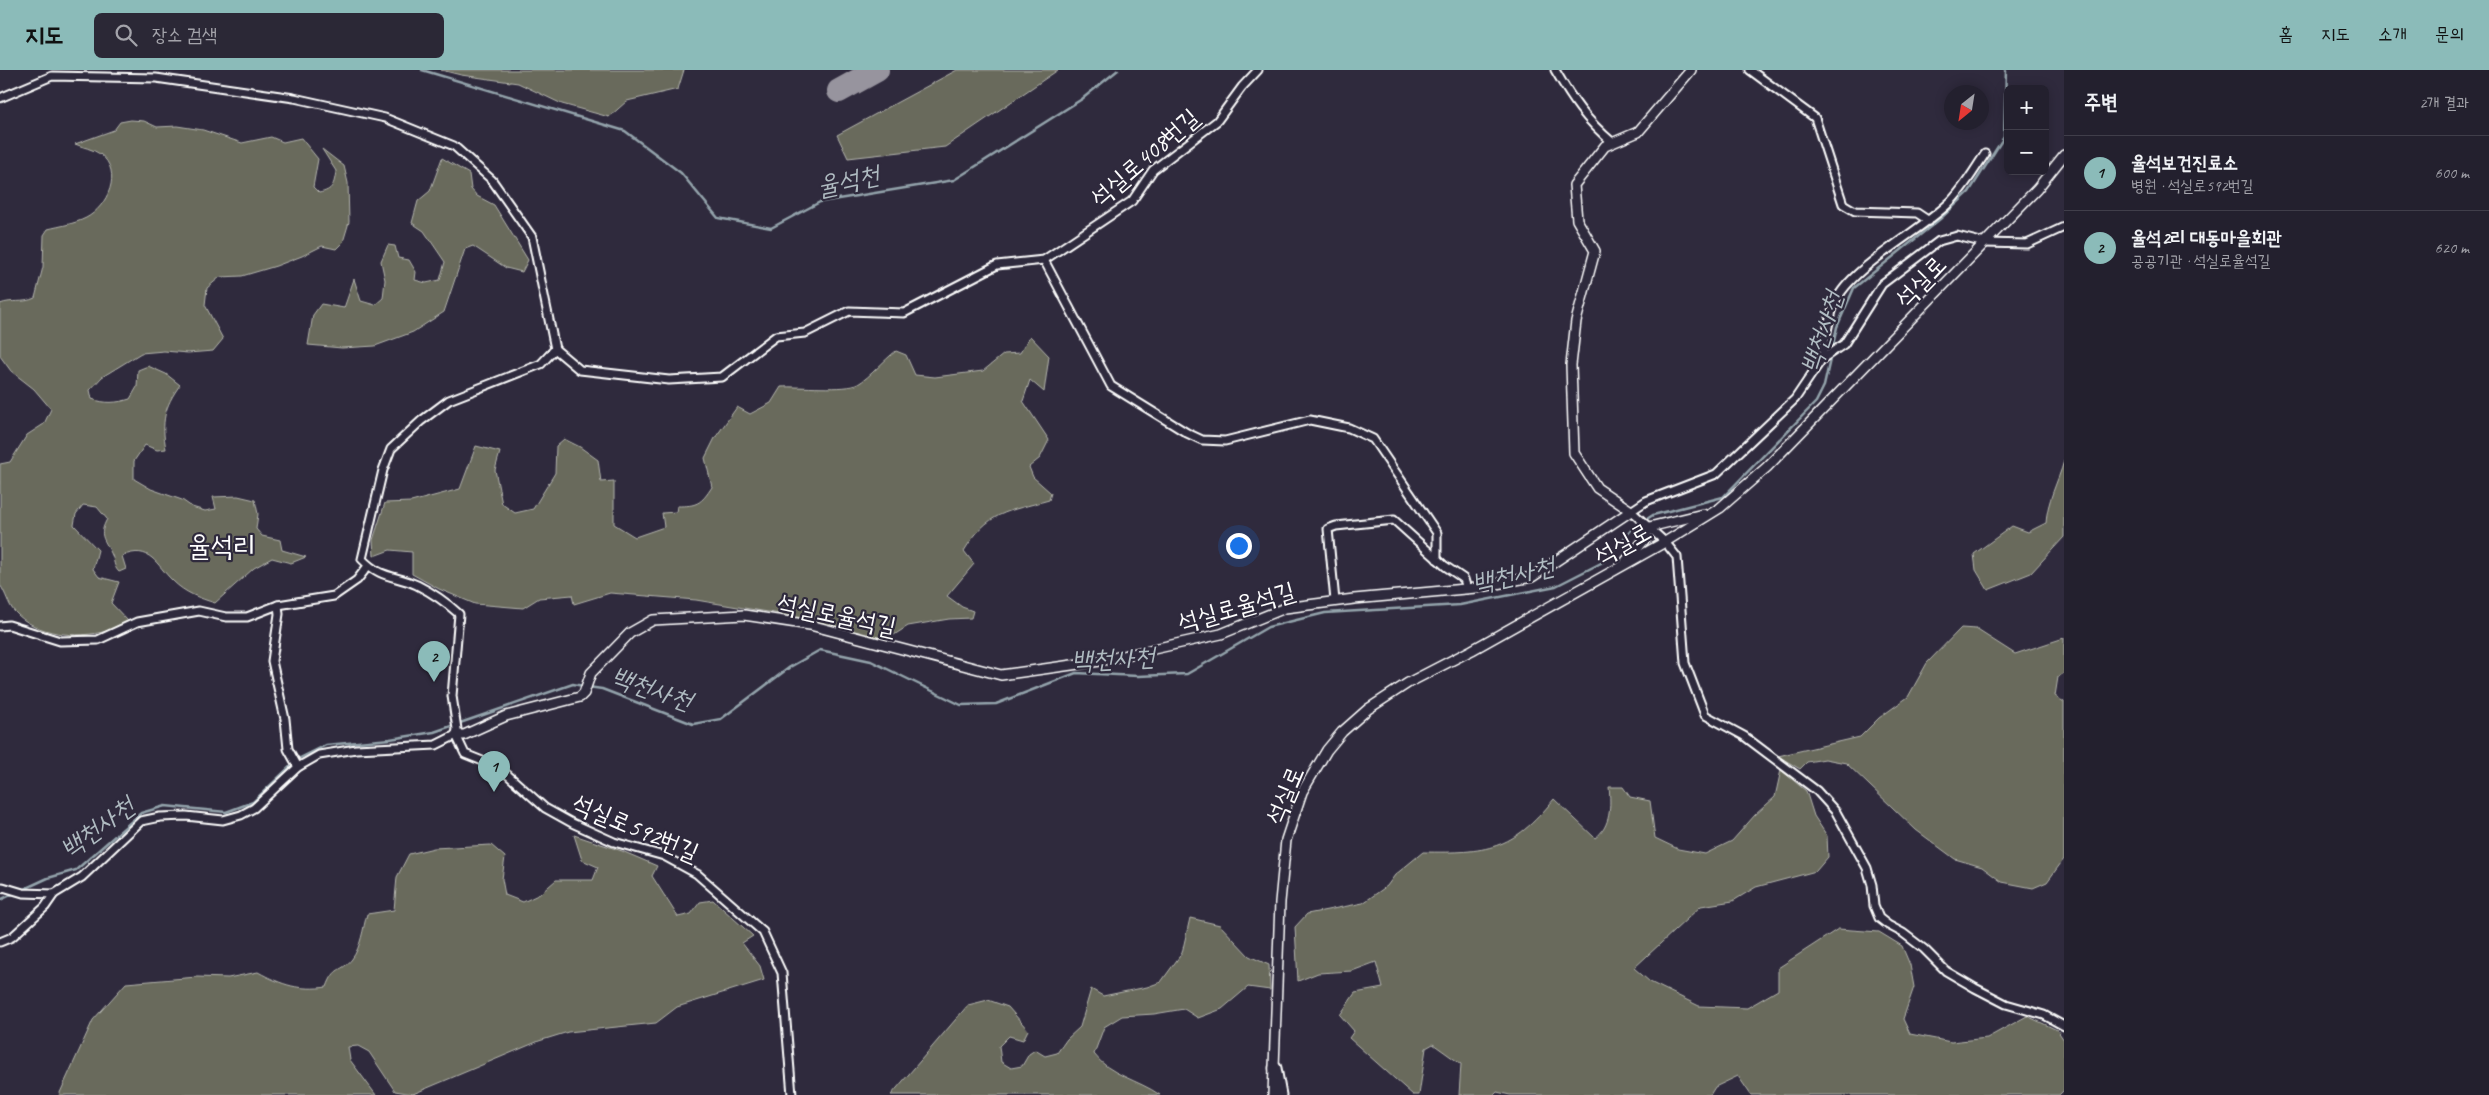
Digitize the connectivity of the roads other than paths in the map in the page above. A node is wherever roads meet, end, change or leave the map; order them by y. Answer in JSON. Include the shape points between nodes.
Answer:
{"nodes":[{"id":1,"x":1258,"y":70,"type":"edge"},
{"id":2,"x":1555,"y":70,"type":"edge"},
{"id":3,"x":1691,"y":70,"type":"edge"},
{"id":4,"x":1750,"y":70,"type":"edge"},
{"id":5,"x":0,"y":98,"type":"edge"},
{"id":6,"x":1613,"y":143,"type":"junction"},
{"id":7,"x":1985,"y":154,"type":"dead end"},
{"id":8,"x":2064,"y":155,"type":"edge"},
{"id":9,"x":1929,"y":221,"type":"junction"},
{"id":10,"x":2064,"y":227,"type":"edge"},
{"id":11,"x":1985,"y":242,"type":"junction"},
{"id":12,"x":1044,"y":260,"type":"junction"},
{"id":13,"x":555,"y":349,"type":"junction"},
{"id":14,"x":1824,"y":358,"type":"junction"},
{"id":15,"x":1631,"y":511,"type":"junction"},
{"id":16,"x":1715,"y":511,"type":"junction"},
{"id":17,"x":1648,"y":526,"type":"junction"},
{"id":18,"x":1665,"y":542,"type":"junction"},
{"id":19,"x":1438,"y":559,"type":"junction"},
{"id":20,"x":368,"y":566,"type":"junction"},
{"id":21,"x":1620,"y":567,"type":"junction"},
{"id":22,"x":1467,"y":589,"type":"junction"},
{"id":23,"x":1335,"y":602,"type":"junction"},
{"id":24,"x":278,"y":604,"type":"junction"},
{"id":25,"x":0,"y":626,"type":"edge"},
{"id":26,"x":456,"y":732,"type":"junction"},
{"id":27,"x":297,"y":766,"type":"junction"},
{"id":28,"x":0,"y":889,"type":"edge"},
{"id":29,"x":54,"y":894,"type":"junction"},
{"id":30,"x":0,"y":942,"type":"edge"},
{"id":31,"x":2064,"y":1026,"type":"edge"},
{"id":32,"x":1275,"y":1068,"type":"junction"},
{"id":33,"x":792,"y":1095,"type":"edge"},
{"id":34,"x":1273,"y":1095,"type":"edge"},
{"id":35,"x":1280,"y":1095,"type":"edge"}],
"edges":[{"from":1,"to":12,"type":"street","name":"석실로408번길","via":[[1217,121],[1153,170],[1132,201]]},
{"from":2,"to":6,"type":"street","via":[[1577,108]]},
{"from":3,"to":6,"type":"street","via":[[1638,132]]},
{"from":4,"to":9,"type":"street","via":[[1815,118],[1843,204],[1855,211],[1917,213]]},
{"from":5,"to":13,"type":"street","via":[[52,76],[156,78],[294,98],[386,118],[454,146],[492,180],[532,237]]},
{"from":6,"to":15,"type":"street","via":[[1606,146],[1574,185],[1577,220],[1594,251],[1576,321],[1571,365],[1574,453],[1597,488]]},
{"from":7,"to":9,"type":"street","via":[[1951,202]]},
{"from":8,"to":11,"type":"street","name":"석실로","via":[[2037,189]]},
{"from":9,"to":14,"type":"street","via":[[1884,253],[1845,287],[1835,302],[1826,333]]},
{"from":10,"to":11,"type":"street","via":[[2027,244]]},
{"from":11,"to":14,"type":"street","via":[[1957,236],[1940,241],[1882,284],[1844,344]]},
{"from":11,"to":16,"type":"street","name":"석실로","via":[[1767,467]]},
{"from":12,"to":13,"type":"street","name":"석실로408번길","via":[[997,265],[904,313],[849,311],[805,332],[776,336],[722,377],[670,380],[580,370]]},
{"from":12,"to":19,"type":"street","via":[[1112,386],[1202,440],[1225,441],[1310,420],[1349,428],[1372,439],[1437,532]]},
{"from":13,"to":20,"type":"street","via":[[541,364],[449,400],[391,449],[362,559]]},
{"from":14,"to":15,"type":"street","via":[[1795,399],[1716,474],[1646,501]]},
{"from":15,"to":17,"type":"street"},
{"from":15,"to":22,"type":"street","name":"석실로율석길","via":[[1532,577]]},
{"from":16,"to":17,"type":"street"},
{"from":16,"to":18,"type":"street","name":"석실로"},
{"from":17,"to":18,"type":"street"},
{"from":17,"to":21,"type":"street","via":[[1646,538]]},
{"from":18,"to":21,"type":"street","name":"석실로"},
{"from":18,"to":31,"type":"street","via":[[1677,557],[1685,662],[1706,715],[1744,736],[1817,791],[1836,812],[1867,868],[1874,906],[1888,925],[1924,949],[1946,971],[1975,988],[2006,1004],[2044,1015]]},
{"from":19,"to":22,"type":"street","via":[[1464,579]]},
{"from":19,"to":23,"type":"street","via":[[1394,520],[1328,529]]},
{"from":20,"to":24,"type":"street","via":[[357,580],[334,596]]},
{"from":20,"to":26,"type":"street","name":"석실로592번길","via":[[373,571],[417,585],[445,600],[459,614],[452,696]]},
{"from":21,"to":32,"type":"street","name":"석실로","via":[[1408,683],[1368,709],[1327,750],[1302,792],[1286,840],[1280,902]]},
{"from":22,"to":23,"type":"street","name":"석실로율석길"},
{"from":23,"to":26,"type":"street","name":"석실로율석길","via":[[1285,608],[1222,634],[1100,661],[1001,675],[810,624],[744,615],[652,620],[630,633],[590,673],[580,697],[506,716],[464,735]]},
{"from":24,"to":25,"type":"street","via":[[247,616],[226,617],[199,611],[137,622],[98,640],[60,640],[9,625]]},
{"from":24,"to":27,"type":"street","via":[[272,661],[288,749]]},
{"from":26,"to":27,"type":"street","via":[[436,745],[356,749],[319,755]]},
{"from":26,"to":33,"type":"street","name":"석실로592번길","via":[[465,754],[500,768],[545,808],[614,842],[664,856],[698,874],[763,932],[782,973]]},
{"from":27,"to":29,"type":"street","via":[[254,808],[241,815],[222,820],[186,816],[141,821],[82,877]]},
{"from":28,"to":29,"type":"street"},
{"from":29,"to":30,"type":"street","via":[[45,907],[12,937]]},
{"from":32,"to":34,"type":"street","name":"석실로"},
{"from":32,"to":35,"type":"highway"}]}
